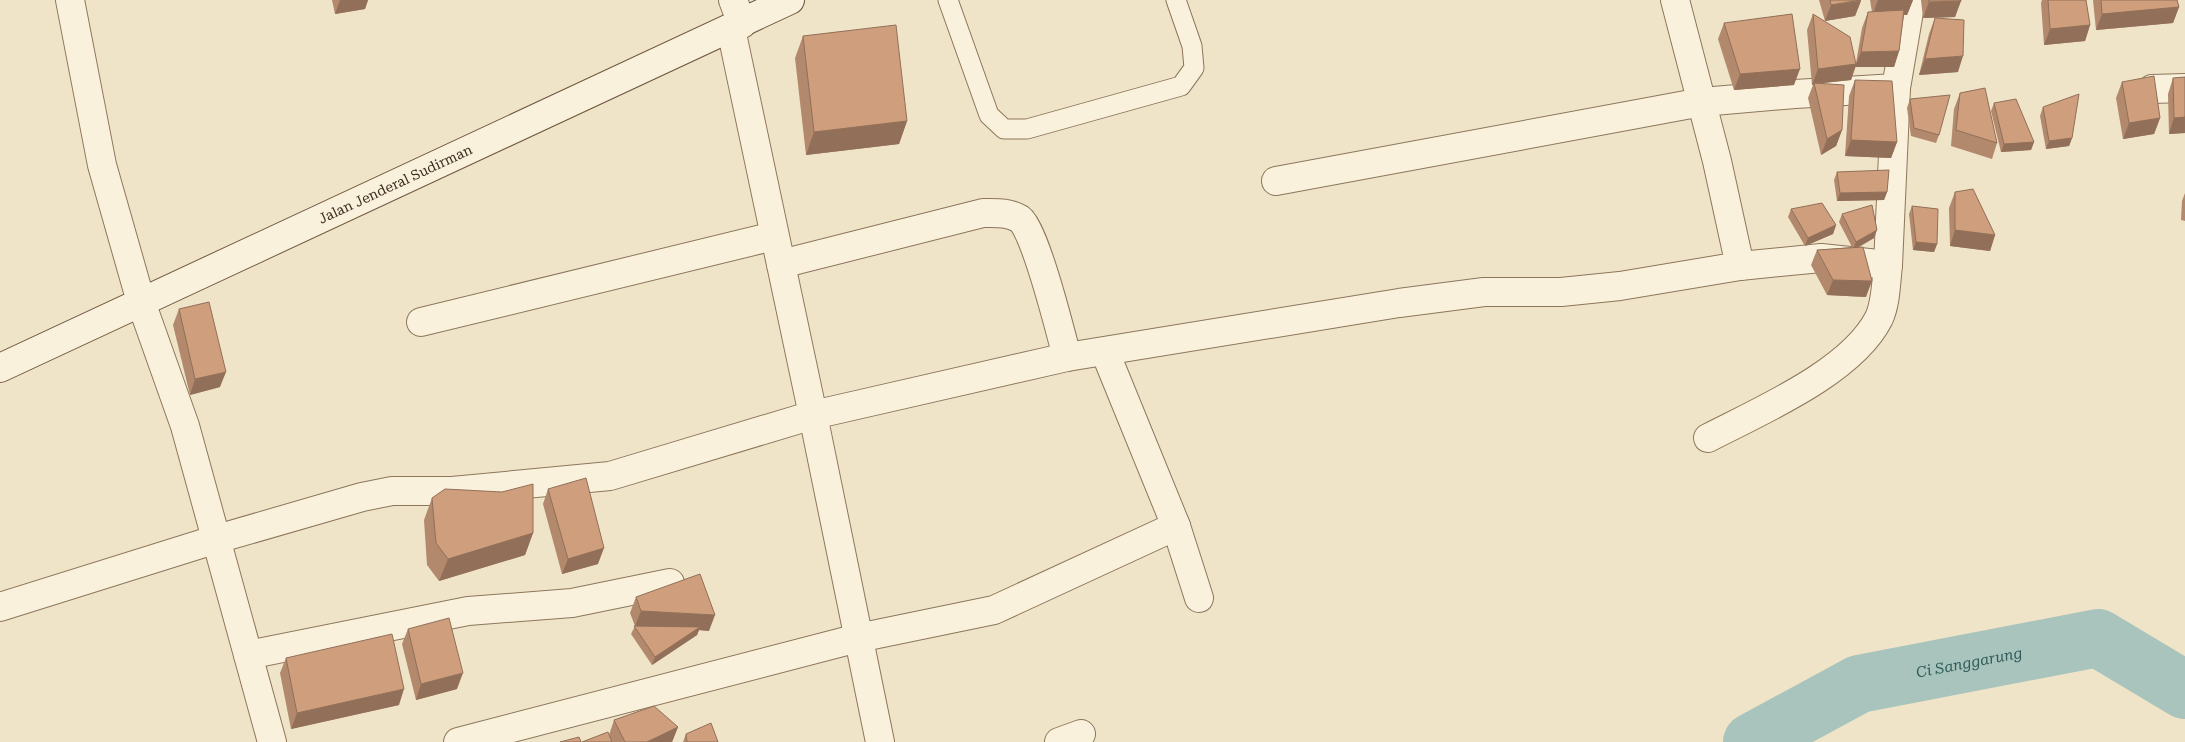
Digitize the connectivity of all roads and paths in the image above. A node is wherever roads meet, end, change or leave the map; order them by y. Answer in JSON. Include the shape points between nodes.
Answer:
{"nodes":[{"id":1,"x":70,"y":0,"type":"edge"},
{"id":2,"x":790,"y":0,"type":"edge"},
{"id":3,"x":948,"y":0,"type":"edge"},
{"id":4,"x":1176,"y":0,"type":"edge"},
{"id":5,"x":1675,"y":0,"type":"edge"},
{"id":6,"x":1911,"y":0,"type":"edge"},
{"id":7,"x":735,"y":18,"type":"edge"},
{"id":8,"x":1896,"y":88,"type":"junction"},
{"id":9,"x":2185,"y":88,"type":"edge"},
{"id":10,"x":2152,"y":89,"type":"edge"},
{"id":11,"x":1702,"y":102,"type":"junction"},
{"id":12,"x":1276,"y":181,"type":"dead end"},
{"id":13,"x":774,"y":236,"type":"junction"},
{"id":14,"x":781,"y":264,"type":"junction"},
{"id":15,"x":1888,"y":265,"type":"junction"},
{"id":16,"x":1740,"y":266,"type":"junction"},
{"id":17,"x":141,"y":302,"type":"junction"},
{"id":18,"x":421,"y":322,"type":"dead end"},
{"id":19,"x":1106,"y":352,"type":"junction"},
{"id":20,"x":1068,"y":357,"type":"junction"},
{"id":21,"x":0,"y":368,"type":"edge"},
{"id":22,"x":813,"y":415,"type":"junction"},
{"id":23,"x":1708,"y":438,"type":"dead end"},
{"id":24,"x":1176,"y":526,"type":"junction"},
{"id":25,"x":217,"y":539,"type":"junction"},
{"id":26,"x":670,"y":583,"type":"edge"},
{"id":27,"x":1199,"y":598,"type":"dead end"},
{"id":28,"x":0,"y":607,"type":"edge"},
{"id":29,"x":858,"y":638,"type":"junction"},
{"id":30,"x":248,"y":655,"type":"junction"},
{"id":31,"x":272,"y":742,"type":"edge"},
{"id":32,"x":458,"y":742,"type":"edge"},
{"id":33,"x":880,"y":742,"type":"edge"}],
"edges":[{"from":1,"to":17,"type":"street","via":[[102,165]]},
{"from":2,"to":7,"type":"street","name":"Jalan Jenderal Sudirman"},
{"from":3,"to":4,"type":"lane","via":[[989,115],[1004,129],[1027,129],[1181,86],[1194,68],[1192,46]]},
{"from":5,"to":11,"type":"street"},
{"from":6,"to":8,"type":"street"},
{"from":7,"to":13,"type":"street"},
{"from":7,"to":17,"type":"street","name":"Jalan Jenderal Sudirman"},
{"from":8,"to":11,"type":"street"},
{"from":8,"to":15,"type":"street"},
{"from":9,"to":10,"type":"street"},
{"from":11,"to":12,"type":"street"},
{"from":11,"to":16,"type":"street"},
{"from":13,"to":14,"type":"street"},
{"from":13,"to":18,"type":"street"},
{"from":14,"to":20,"type":"street","via":[[983,213],[1007,213],[1022,220],[1032,239]]},
{"from":14,"to":22,"type":"street"},
{"from":15,"to":16,"type":"street","via":[[1821,258]]},
{"from":15,"to":23,"type":"street","via":[[1880,317],[1856,349],[1816,380]]},
{"from":16,"to":19,"type":"street","via":[[1620,286],[1561,292],[1484,292],[1399,303]]},
{"from":17,"to":21,"type":"street","name":"Jalan Jenderal Sudirman"},
{"from":17,"to":25,"type":"street","via":[[185,426]]},
{"from":19,"to":20,"type":"street"},
{"from":19,"to":24,"type":"street"},
{"from":20,"to":22,"type":"street"},
{"from":22,"to":25,"type":"street","via":[[610,476],[452,490],[392,491]]},
{"from":22,"to":29,"type":"street"},
{"from":24,"to":27,"type":"street"},
{"from":24,"to":29,"type":"street","via":[[994,610]]},
{"from":25,"to":28,"type":"street"},
{"from":25,"to":30,"type":"street"},
{"from":26,"to":30,"type":"street","via":[[572,603],[468,611]]},
{"from":29,"to":32,"type":"street"},
{"from":29,"to":33,"type":"street"},
{"from":30,"to":31,"type":"street"}]}
